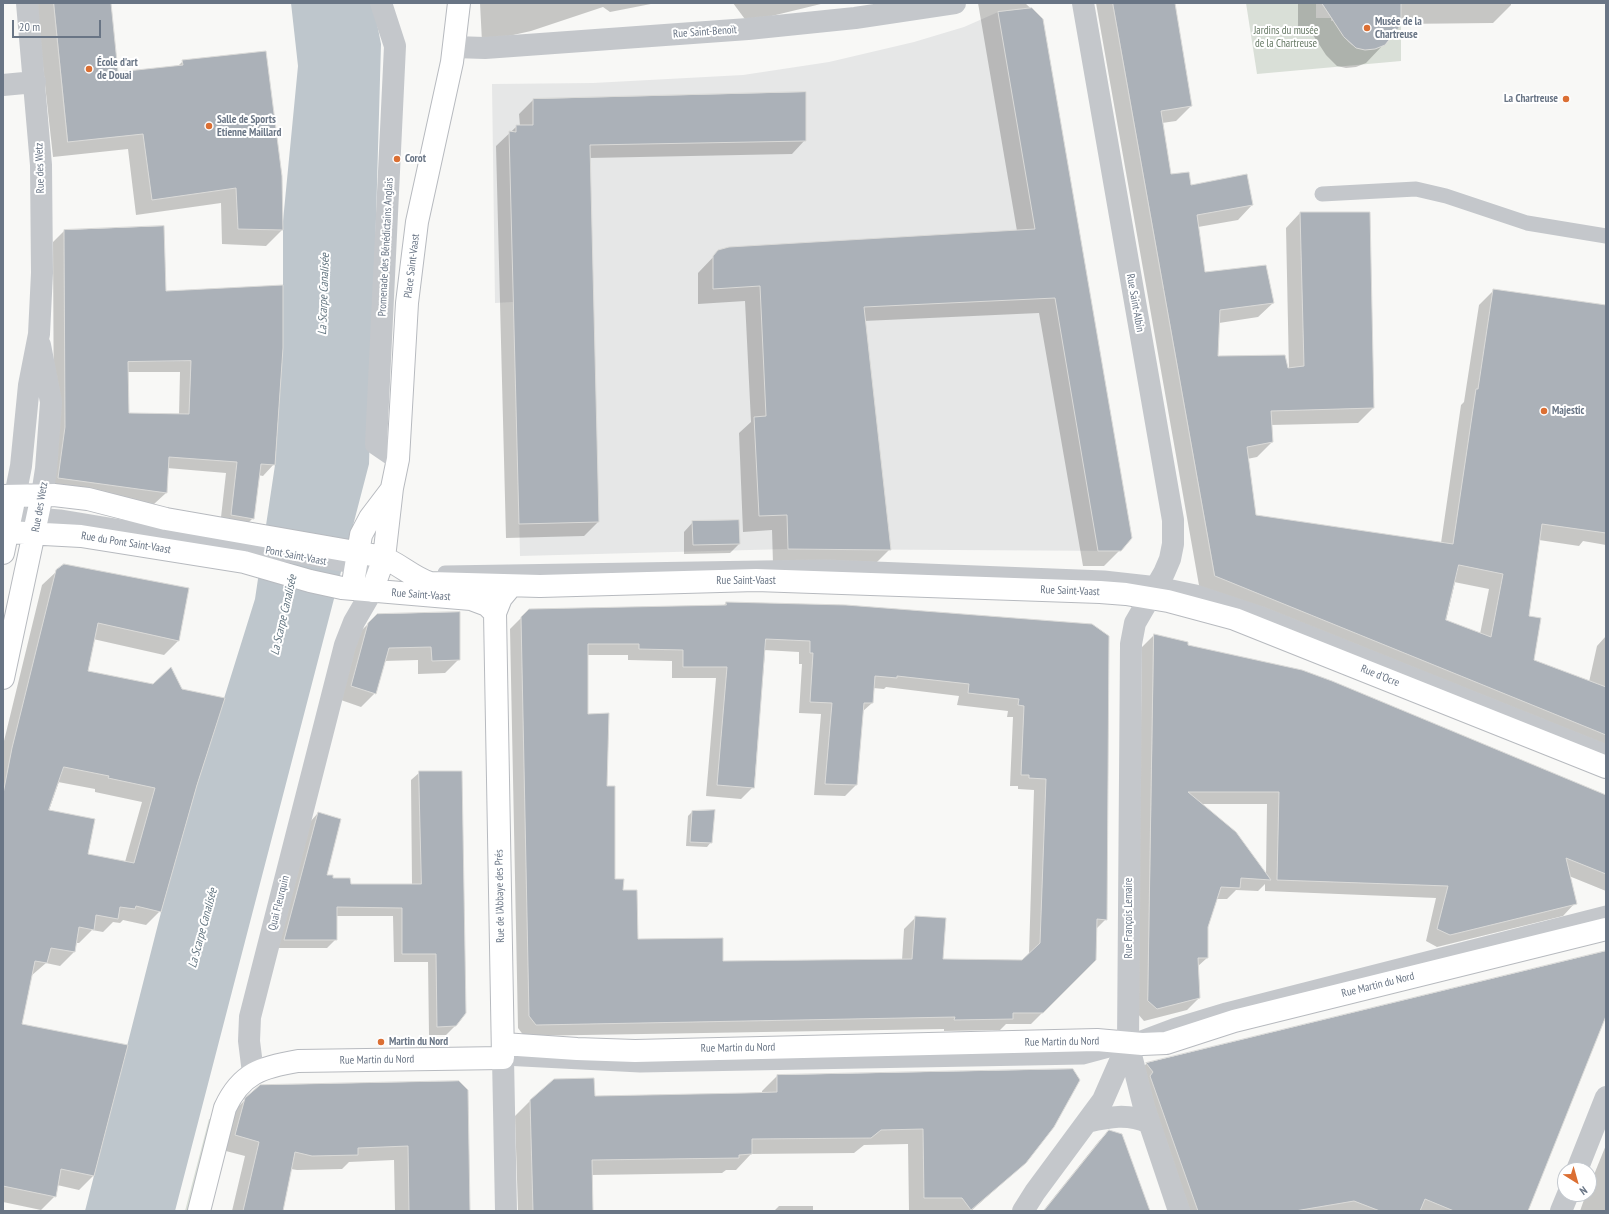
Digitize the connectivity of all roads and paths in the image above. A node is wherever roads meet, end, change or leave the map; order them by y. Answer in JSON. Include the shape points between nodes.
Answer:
{"nodes":[{"id":1,"x":27,"y":3,"type":"edge"},
{"id":2,"x":381,"y":3,"type":"edge"},
{"id":3,"x":459,"y":3,"type":"edge"},
{"id":4,"x":955,"y":3,"type":"edge"},
{"id":5,"x":1083,"y":3,"type":"edge"},
{"id":6,"x":950,"y":4,"type":"edge"},
{"id":7,"x":454,"y":47,"type":"junction"},
{"id":8,"x":35,"y":82,"type":"junction"},
{"id":9,"x":3,"y":85,"type":"edge"},
{"id":10,"x":1322,"y":194,"type":"dead end"},
{"id":11,"x":1606,"y":236,"type":"edge"},
{"id":12,"x":39,"y":334,"type":"junction"},
{"id":13,"x":398,"y":459,"type":"junction"},
{"id":14,"x":392,"y":488,"type":"junction"},
{"id":15,"x":39,"y":514,"type":"junction"},
{"id":16,"x":7,"y":518,"type":"edge"},
{"id":17,"x":246,"y":547,"type":"junction"},
{"id":18,"x":353,"y":559,"type":"junction"},
{"id":19,"x":383,"y":564,"type":"junction"},
{"id":20,"x":404,"y":571,"type":"junction"},
{"id":21,"x":511,"y":586,"type":"junction"},
{"id":22,"x":355,"y":589,"type":"junction"},
{"id":23,"x":1154,"y":591,"type":"junction"},
{"id":24,"x":495,"y":613,"type":"junction"},
{"id":25,"x":3,"y":678,"type":"edge"},
{"id":26,"x":1606,"y":752,"type":"edge"},
{"id":27,"x":1606,"y":767,"type":"edge"},
{"id":28,"x":1606,"y":913,"type":"edge"},
{"id":29,"x":1606,"y":929,"type":"edge"},
{"id":30,"x":1128,"y":1043,"type":"junction"},
{"id":31,"x":503,"y":1051,"type":"junction"},
{"id":32,"x":253,"y":1073,"type":"junction"},
{"id":33,"x":1606,"y":1097,"type":"edge"},
{"id":34,"x":1087,"y":1122,"type":"junction"},
{"id":35,"x":1149,"y":1124,"type":"junction"},
{"id":36,"x":1580,"y":1162,"type":"edge"},
{"id":37,"x":199,"y":1211,"type":"edge"},
{"id":38,"x":506,"y":1211,"type":"edge"},
{"id":39,"x":1023,"y":1211,"type":"edge"},
{"id":40,"x":1179,"y":1211,"type":"edge"}],
"edges":[{"from":1,"to":8,"type":"street","name":"Rue des Wetz"},
{"from":2,"to":13,"type":"street","name":"Promenade des Bénédictains Anglais","via":[[395,46],[376,444]]},
{"from":3,"to":7,"type":"street","name":"Place Saint-Vaast"},
{"from":4,"to":6,"type":"street","name":"Rue Saint-Benoït"},
{"from":5,"to":23,"type":"street","name":"Rue Saint-Albin","via":[[1173,520],[1173,544],[1164,573]]},
{"from":6,"to":7,"type":"street","name":"Rue Saint-Benoït","via":[[855,18],[748,29],[485,48]]},
{"from":7,"to":13,"type":"street","name":"Place Saint-Vaast","via":[[413,246]]},
{"from":8,"to":9,"type":"street"},
{"from":8,"to":12,"type":"street","name":"Rue des Wetz","via":[[41,165],[42,273]]},
{"from":10,"to":11,"type":"lane","via":[[1416,189],[1446,196],[1527,223]]},
{"from":12,"to":15,"type":"street","name":"Rue des Wetz","via":[[51,402],[46,469]]},
{"from":12,"to":16,"type":"street","name":"Rue des Wetz","via":[[29,385],[21,466]]},
{"from":13,"to":14,"type":"street","name":"Place Saint-Vaast"},
{"from":14,"to":18,"type":"street","name":"Place Saint-Vaast","via":[[365,526]]},
{"from":14,"to":19,"type":"street","name":"Place Saint-Vaast"},
{"from":15,"to":16,"type":"street","name":"Rue du Pont Saint-Vaast"},
{"from":15,"to":16,"type":"street"},
{"from":15,"to":17,"type":"street","name":"Rue du Pont Saint-Vaast","via":[[81,536]]},
{"from":15,"to":17,"type":"street","name":"Rue du Pont Saint-Vaast","via":[[66,496],[88,499],[166,519]]},
{"from":15,"to":25,"type":"street","name":"Rue des Wetz"},
{"from":17,"to":18,"type":"street","name":"Pont Saint-Vaast"},
{"from":17,"to":22,"type":"street","name":"Pont Saint-Vaast","via":[[310,581]]},
{"from":18,"to":19,"type":"street","name":"Rue Saint-Vaast"},
{"from":18,"to":22,"type":"street","name":"Place Saint-Vaast"},
{"from":19,"to":20,"type":"street","name":"Rue Saint-Vaast"},
{"from":19,"to":22,"type":"street","name":"Place Saint-Vaast"},
{"from":20,"to":21,"type":"street","name":"Rue Saint-Vaast","via":[[430,584]]},
{"from":20,"to":23,"type":"lane","via":[[446,573],[824,567],[1104,578]]},
{"from":21,"to":23,"type":"street","name":"Rue Saint-Vaast","via":[[756,580],[1100,592]]},
{"from":21,"to":24,"type":"street","name":"Rue de l'Abbaye des Prés"},
{"from":22,"to":24,"type":"street","name":"Rue Saint-Vaast","via":[[471,599],[487,605]]},
{"from":22,"to":32,"type":"street","name":"Quai Fleurquin","via":[[354,622],[345,645],[250,1017],[249,1041]]},
{"from":23,"to":26,"type":"lane","via":[[1217,598],[1252,610]]},
{"from":23,"to":27,"type":"street","name":"Rue d'Ocre","via":[[1190,606],[1235,619]]},
{"from":23,"to":30,"type":"street","name":"Rue François Lemaire","via":[[1135,623],[1131,644]]},
{"from":24,"to":31,"type":"street","name":"Rue de l'Abbaye des Prés"},
{"from":28,"to":30,"type":"lane","via":[[1226,1010]]},
{"from":29,"to":30,"type":"street","name":"Rue Martin du Nord","via":[[1234,1021],[1166,1043]]},
{"from":30,"to":31,"type":"street","name":"Rue Martin du Nord","via":[[1090,1040],[635,1051]]},
{"from":30,"to":34,"type":"street","name":"Rue François Lemaire","via":[[1102,1100]]},
{"from":30,"to":35,"type":"street"},
{"from":31,"to":32,"type":"street","name":"Rue Martin du Nord","via":[[298,1061]]},
{"from":31,"to":38,"type":"street","name":"Rue de l'Abbaye des Prés"},
{"from":32,"to":37,"type":"street","via":[[231,1095]]},
{"from":33,"to":36,"type":"street"},
{"from":34,"to":35,"type":"street","via":[[1107,1117],[1128,1116]]},
{"from":34,"to":39,"type":"street","name":"Rue François Lemaire"},
{"from":35,"to":40,"type":"street"}]}
